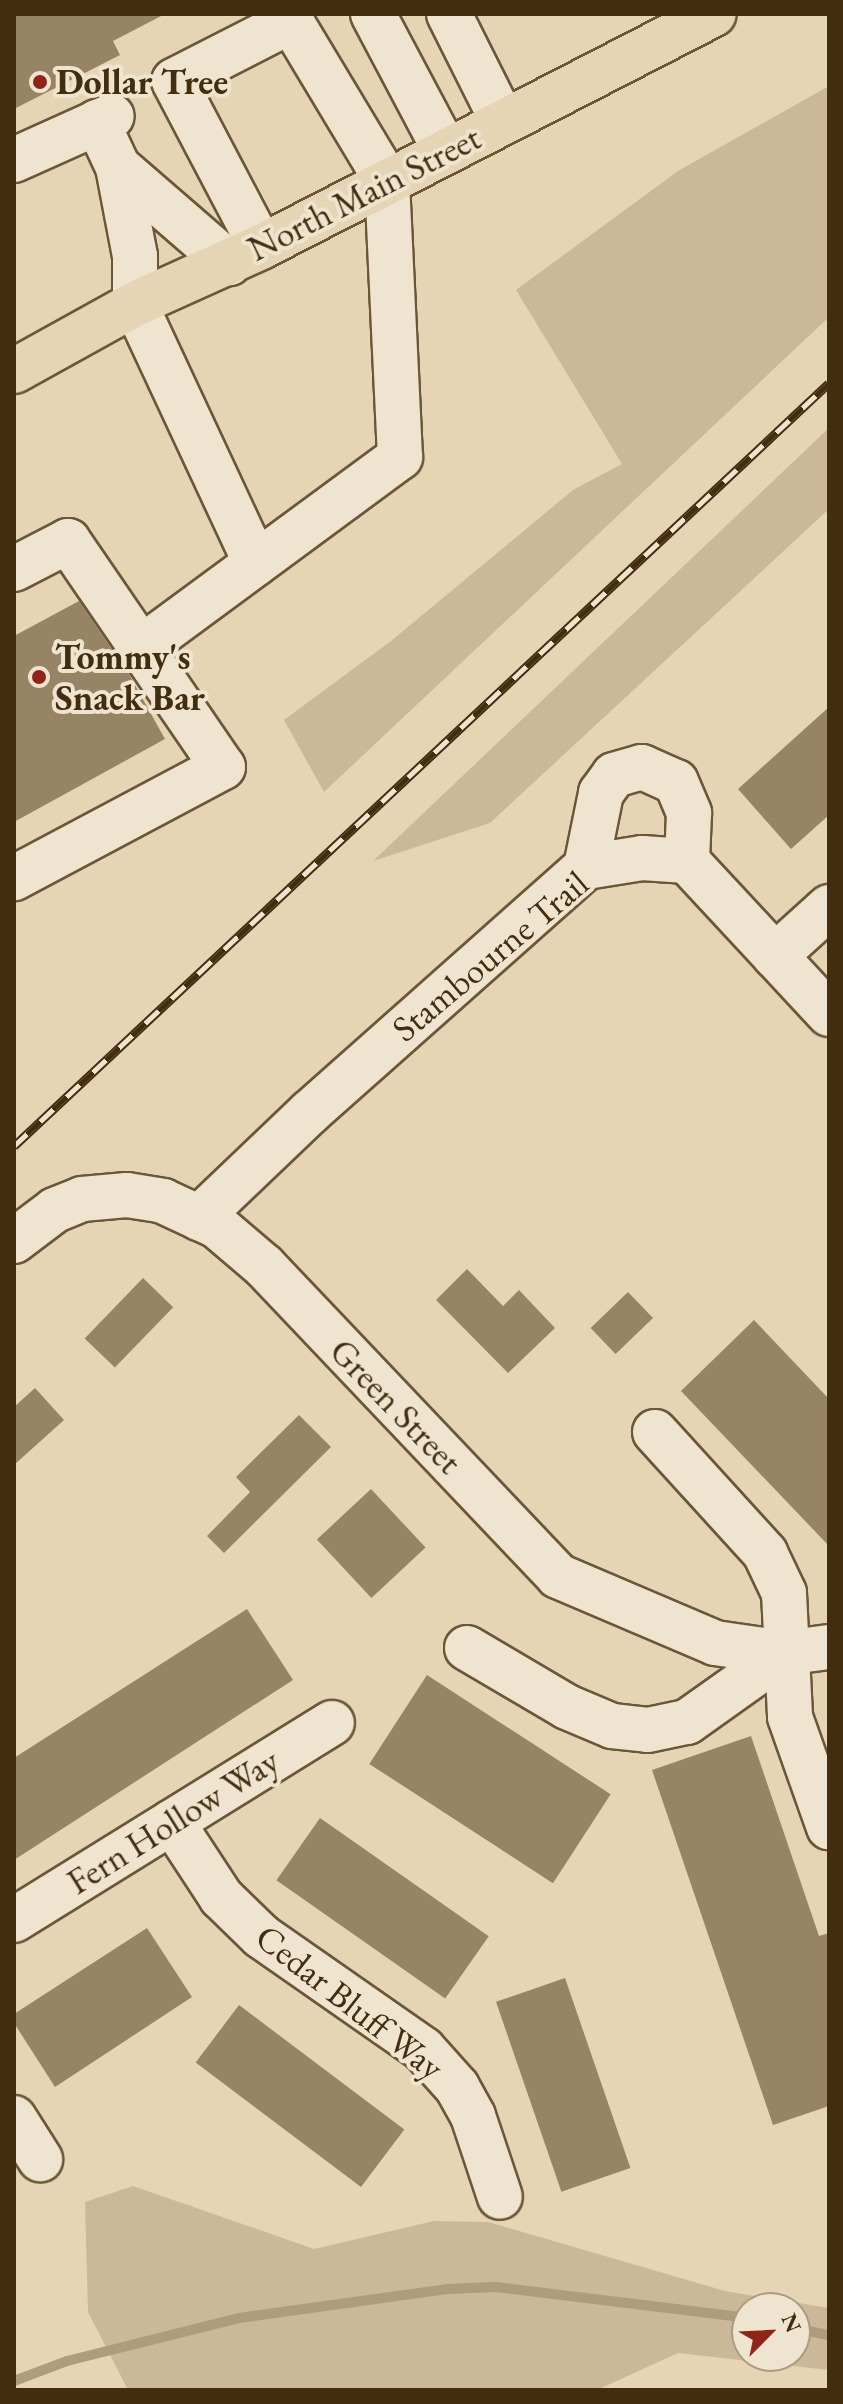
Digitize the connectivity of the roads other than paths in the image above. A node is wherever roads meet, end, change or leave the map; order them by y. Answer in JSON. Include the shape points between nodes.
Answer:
{"nodes":[{"id":1,"x":373,"y":14,"type":"edge"},
{"id":2,"x":449,"y":14,"type":"edge"},
{"id":3,"x":710,"y":15,"type":"edge"},
{"id":4,"x":503,"y":122,"type":"junction"},
{"id":5,"x":446,"y":152,"type":"junction"},
{"id":6,"x":14,"y":160,"type":"edge"},
{"id":7,"x":118,"y":167,"type":"junction"},
{"id":8,"x":387,"y":181,"type":"junction"},
{"id":9,"x":245,"y":255,"type":"junction"},
{"id":10,"x":135,"y":304,"type":"junction"},
{"id":11,"x":14,"y":371,"type":"edge"},
{"id":12,"x":256,"y":563,"type":"junction"},
{"id":13,"x":14,"y":569,"type":"edge"},
{"id":14,"x":141,"y":648,"type":"junction"},
{"id":15,"x":687,"y":861,"type":"junction"},
{"id":16,"x":586,"y":867,"type":"junction"},
{"id":17,"x":14,"y":878,"type":"edge"},
{"id":18,"x":829,"y":907,"type":"edge"},
{"id":19,"x":775,"y":956,"type":"junction"},
{"id":20,"x":829,"y":1014,"type":"edge"},
{"id":21,"x":199,"y":1218,"type":"junction"},
{"id":22,"x":14,"y":1241,"type":"edge"},
{"id":23,"x":655,"y":1432,"type":"dead end"},
{"id":24,"x":829,"y":1647,"type":"edge"},
{"id":25,"x":467,"y":1648,"type":"dead end"},
{"id":26,"x":784,"y":1653,"type":"junction"},
{"id":27,"x":332,"y":1723,"type":"dead end"},
{"id":28,"x":172,"y":1822,"type":"junction"},
{"id":29,"x":829,"y":1827,"type":"edge"},
{"id":30,"x":14,"y":1920,"type":"edge"},
{"id":31,"x":14,"y":2118,"type":"edge"},
{"id":32,"x":40,"y":2159,"type":"dead end"},
{"id":33,"x":500,"y":2197,"type":"dead end"}],
"edges":[{"from":1,"to":5,"type":"street"},
{"from":2,"to":4,"type":"street"},
{"from":3,"to":4,"type":"main road","name":"North Main Street"},
{"from":4,"to":5,"type":"main road","name":"North Main Street"},
{"from":5,"to":8,"type":"main road","name":"North Main Street"},
{"from":6,"to":7,"type":"street","via":[[104,119]]},
{"from":7,"to":9,"type":"street"},
{"from":7,"to":10,"type":"street","via":[[135,256]]},
{"from":8,"to":9,"type":"main road","name":"North Main Street"},
{"from":8,"to":9,"type":"street","via":[[291,21],[187,74],[174,81]]},
{"from":8,"to":12,"type":"street","via":[[400,457]]},
{"from":9,"to":10,"type":"main road","name":"North Main Street"},
{"from":10,"to":11,"type":"main road","name":"North Main Street"},
{"from":10,"to":12,"type":"street"},
{"from":12,"to":14,"type":"street"},
{"from":13,"to":14,"type":"street","via":[[68,541]]},
{"from":14,"to":17,"type":"street","via":[[223,767]]},
{"from":15,"to":16,"type":"street","name":"Stambourne Trail","via":[[642,858]]},
{"from":15,"to":16,"type":"street","via":[[689,813],[676,782],[642,767],[614,775],[601,793]]},
{"from":15,"to":19,"type":"street"},
{"from":16,"to":21,"type":"street","name":"Stambourne Trail"},
{"from":18,"to":19,"type":"street"},
{"from":19,"to":20,"type":"street"},
{"from":21,"to":22,"type":"street","name":"Green Street","via":[[163,1201],[127,1195],[82,1199],[55,1210]]},
{"from":21,"to":26,"type":"street","name":"Green Street","via":[[217,1226],[264,1266],[558,1576],[715,1643]]},
{"from":23,"to":26,"type":"street","via":[[765,1553],[784,1593]]},
{"from":24,"to":26,"type":"street"},
{"from":25,"to":26,"type":"street","via":[[567,1707],[612,1726],[648,1730],[687,1722]]},
{"from":26,"to":29,"type":"street","via":[[790,1717]]},
{"from":27,"to":28,"type":"street","name":"Fern Hollow Way"},
{"from":28,"to":30,"type":"street","name":"Fern Hollow Way"},
{"from":28,"to":33,"type":"street","name":"Cedar Bluff Way","via":[[221,1897],[261,1936],[423,2049],[457,2087],[473,2116]]},
{"from":31,"to":32,"type":"street"}]}
